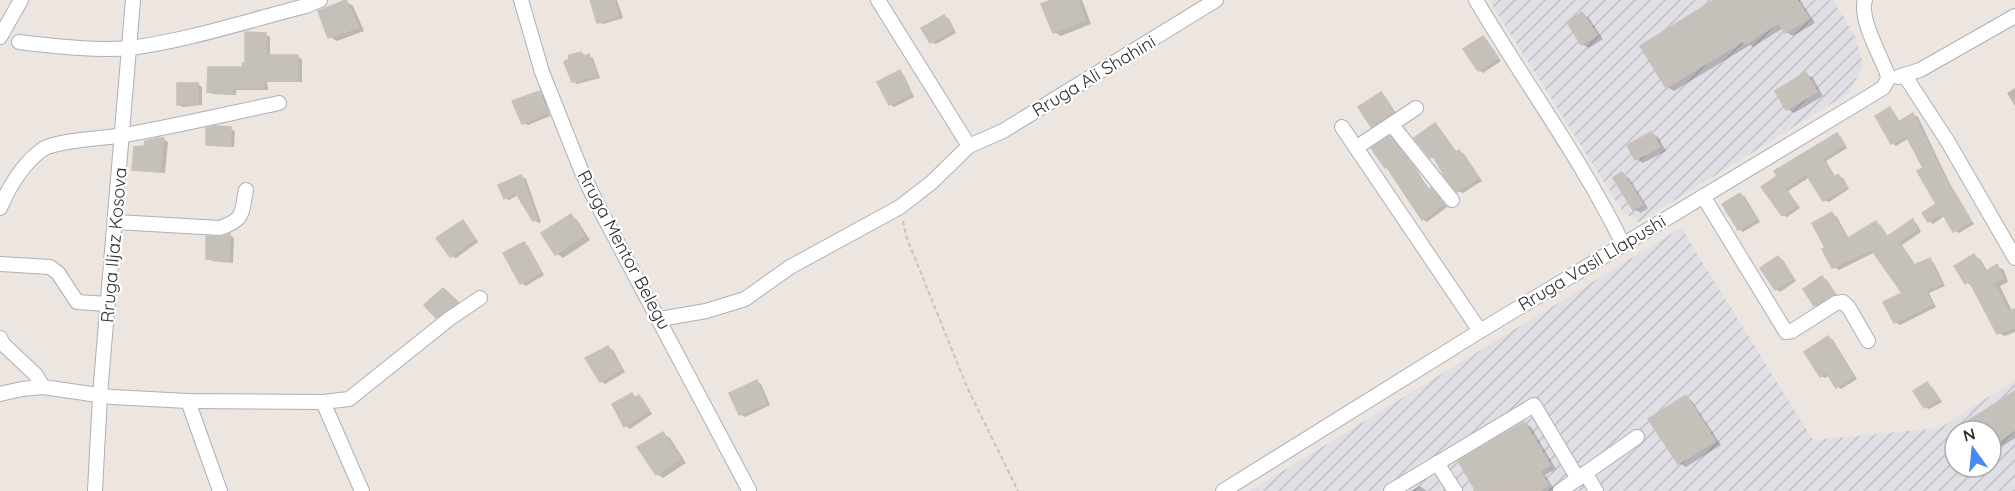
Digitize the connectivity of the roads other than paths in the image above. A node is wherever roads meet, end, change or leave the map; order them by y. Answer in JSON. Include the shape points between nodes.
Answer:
{"nodes":[{"id":1,"x":21,"y":0,"type":"edge"},
{"id":2,"x":133,"y":0,"type":"edge"},
{"id":3,"x":320,"y":0,"type":"edge"},
{"id":4,"x":521,"y":0,"type":"edge"},
{"id":5,"x":878,"y":0,"type":"edge"},
{"id":6,"x":1216,"y":0,"type":"edge"},
{"id":7,"x":1476,"y":0,"type":"edge"},
{"id":8,"x":1865,"y":0,"type":"edge"},
{"id":9,"x":2015,"y":16,"type":"edge"},
{"id":10,"x":0,"y":37,"type":"edge"},
{"id":11,"x":19,"y":42,"type":"dead end"},
{"id":12,"x":130,"y":48,"type":"junction"},
{"id":13,"x":1905,"y":76,"type":"junction"},
{"id":14,"x":1888,"y":79,"type":"junction"},
{"id":15,"x":279,"y":103,"type":"dead end"},
{"id":16,"x":1416,"y":108,"type":"dead end"},
{"id":17,"x":1392,"y":124,"type":"junction"},
{"id":18,"x":1342,"y":127,"type":"dead end"},
{"id":19,"x":123,"y":135,"type":"junction"},
{"id":20,"x":969,"y":146,"type":"junction"},
{"id":21,"x":1357,"y":147,"type":"junction"},
{"id":22,"x":246,"y":190,"type":"dead end"},
{"id":23,"x":1704,"y":196,"type":"junction"},
{"id":24,"x":1452,"y":200,"type":"dead end"},
{"id":25,"x":0,"y":208,"type":"edge"},
{"id":26,"x":116,"y":222,"type":"junction"},
{"id":27,"x":1623,"y":244,"type":"junction"},
{"id":28,"x":2015,"y":258,"type":"edge"},
{"id":29,"x":0,"y":264,"type":"edge"},
{"id":30,"x":480,"y":298,"type":"dead end"},
{"id":31,"x":108,"y":304,"type":"junction"},
{"id":32,"x":660,"y":319,"type":"junction"},
{"id":33,"x":1480,"y":330,"type":"junction"},
{"id":34,"x":0,"y":338,"type":"edge"},
{"id":35,"x":1868,"y":341,"type":"dead end"},
{"id":36,"x":43,"y":387,"type":"junction"},
{"id":37,"x":0,"y":394,"type":"edge"},
{"id":38,"x":100,"y":395,"type":"junction"},
{"id":39,"x":188,"y":401,"type":"junction"},
{"id":40,"x":323,"y":402,"type":"junction"},
{"id":41,"x":1637,"y":437,"type":"dead end"},
{"id":42,"x":1437,"y":463,"type":"junction"},
{"id":43,"x":1582,"y":477,"type":"junction"},
{"id":44,"x":749,"y":490,"type":"edge"},
{"id":45,"x":95,"y":491,"type":"edge"},
{"id":46,"x":220,"y":491,"type":"edge"},
{"id":47,"x":362,"y":491,"type":"edge"},
{"id":48,"x":1223,"y":491,"type":"edge"},
{"id":49,"x":1391,"y":491,"type":"edge"},
{"id":50,"x":1455,"y":491,"type":"edge"},
{"id":51,"x":1560,"y":491,"type":"edge"},
{"id":52,"x":1596,"y":491,"type":"edge"}],
"edges":[{"from":1,"to":10,"type":"street"},
{"from":2,"to":12,"type":"street","name":"Rruga Iljaz Kosova"},
{"from":3,"to":12,"type":"street","via":[[203,33]]},
{"from":4,"to":32,"type":"street","name":"Rruga Mentor Belegu","via":[[542,72],[581,170]]},
{"from":5,"to":20,"type":"street"},
{"from":6,"to":20,"type":"street","name":"Rruga Ali Shahini","via":[[1004,131]]},
{"from":7,"to":27,"type":"street","via":[[1567,145]]},
{"from":8,"to":14,"type":"street","via":[[1865,19]]},
{"from":9,"to":13,"type":"street"},
{"from":11,"to":12,"type":"street"},
{"from":12,"to":19,"type":"street","name":"Rruga Iljaz Kosova"},
{"from":13,"to":14,"type":"street"},
{"from":13,"to":28,"type":"street"},
{"from":14,"to":23,"type":"street","name":"Rruga Vasil Llapushi","via":[[1872,96]]},
{"from":15,"to":19,"type":"street"},
{"from":16,"to":17,"type":"street"},
{"from":17,"to":21,"type":"street"},
{"from":17,"to":24,"type":"street"},
{"from":18,"to":21,"type":"street"},
{"from":19,"to":25,"type":"street","via":[[45,148],[19,173]]},
{"from":19,"to":26,"type":"street","name":"Rruga Iljaz Kosova"},
{"from":20,"to":32,"type":"street","name":"Rruga Ali Shahini","via":[[900,207],[790,267],[745,299]]},
{"from":21,"to":33,"type":"street"},
{"from":22,"to":26,"type":"street","via":[[235,223],[220,228]]},
{"from":23,"to":27,"type":"street","name":"Rruga Vasil Llapushi"},
{"from":23,"to":35,"type":"street","via":[[1786,332],[1843,302]]},
{"from":26,"to":31,"type":"street","name":"Rruga Iljaz Kosova"},
{"from":27,"to":33,"type":"street","name":"Rruga Vasil Llapushi"},
{"from":29,"to":31,"type":"street","via":[[50,267],[77,302]]},
{"from":30,"to":40,"type":"street","via":[[349,399]]},
{"from":31,"to":38,"type":"street","name":"Rruga Iljaz Kosova"},
{"from":32,"to":44,"type":"street","name":"Rruga Mentor Belegu"},
{"from":33,"to":48,"type":"street","name":"Rruga Vasil Llapushi"},
{"from":34,"to":36,"type":"street"},
{"from":36,"to":37,"type":"street"},
{"from":36,"to":38,"type":"street"},
{"from":38,"to":39,"type":"street"},
{"from":38,"to":45,"type":"street","name":"Rruga Iljaz Kosova"},
{"from":39,"to":40,"type":"street"},
{"from":39,"to":46,"type":"street"},
{"from":40,"to":47,"type":"street"},
{"from":41,"to":43,"type":"street"},
{"from":42,"to":43,"type":"street","via":[[1534,405]]},
{"from":42,"to":49,"type":"street"},
{"from":42,"to":50,"type":"street"},
{"from":43,"to":51,"type":"street"},
{"from":43,"to":52,"type":"street"}]}
